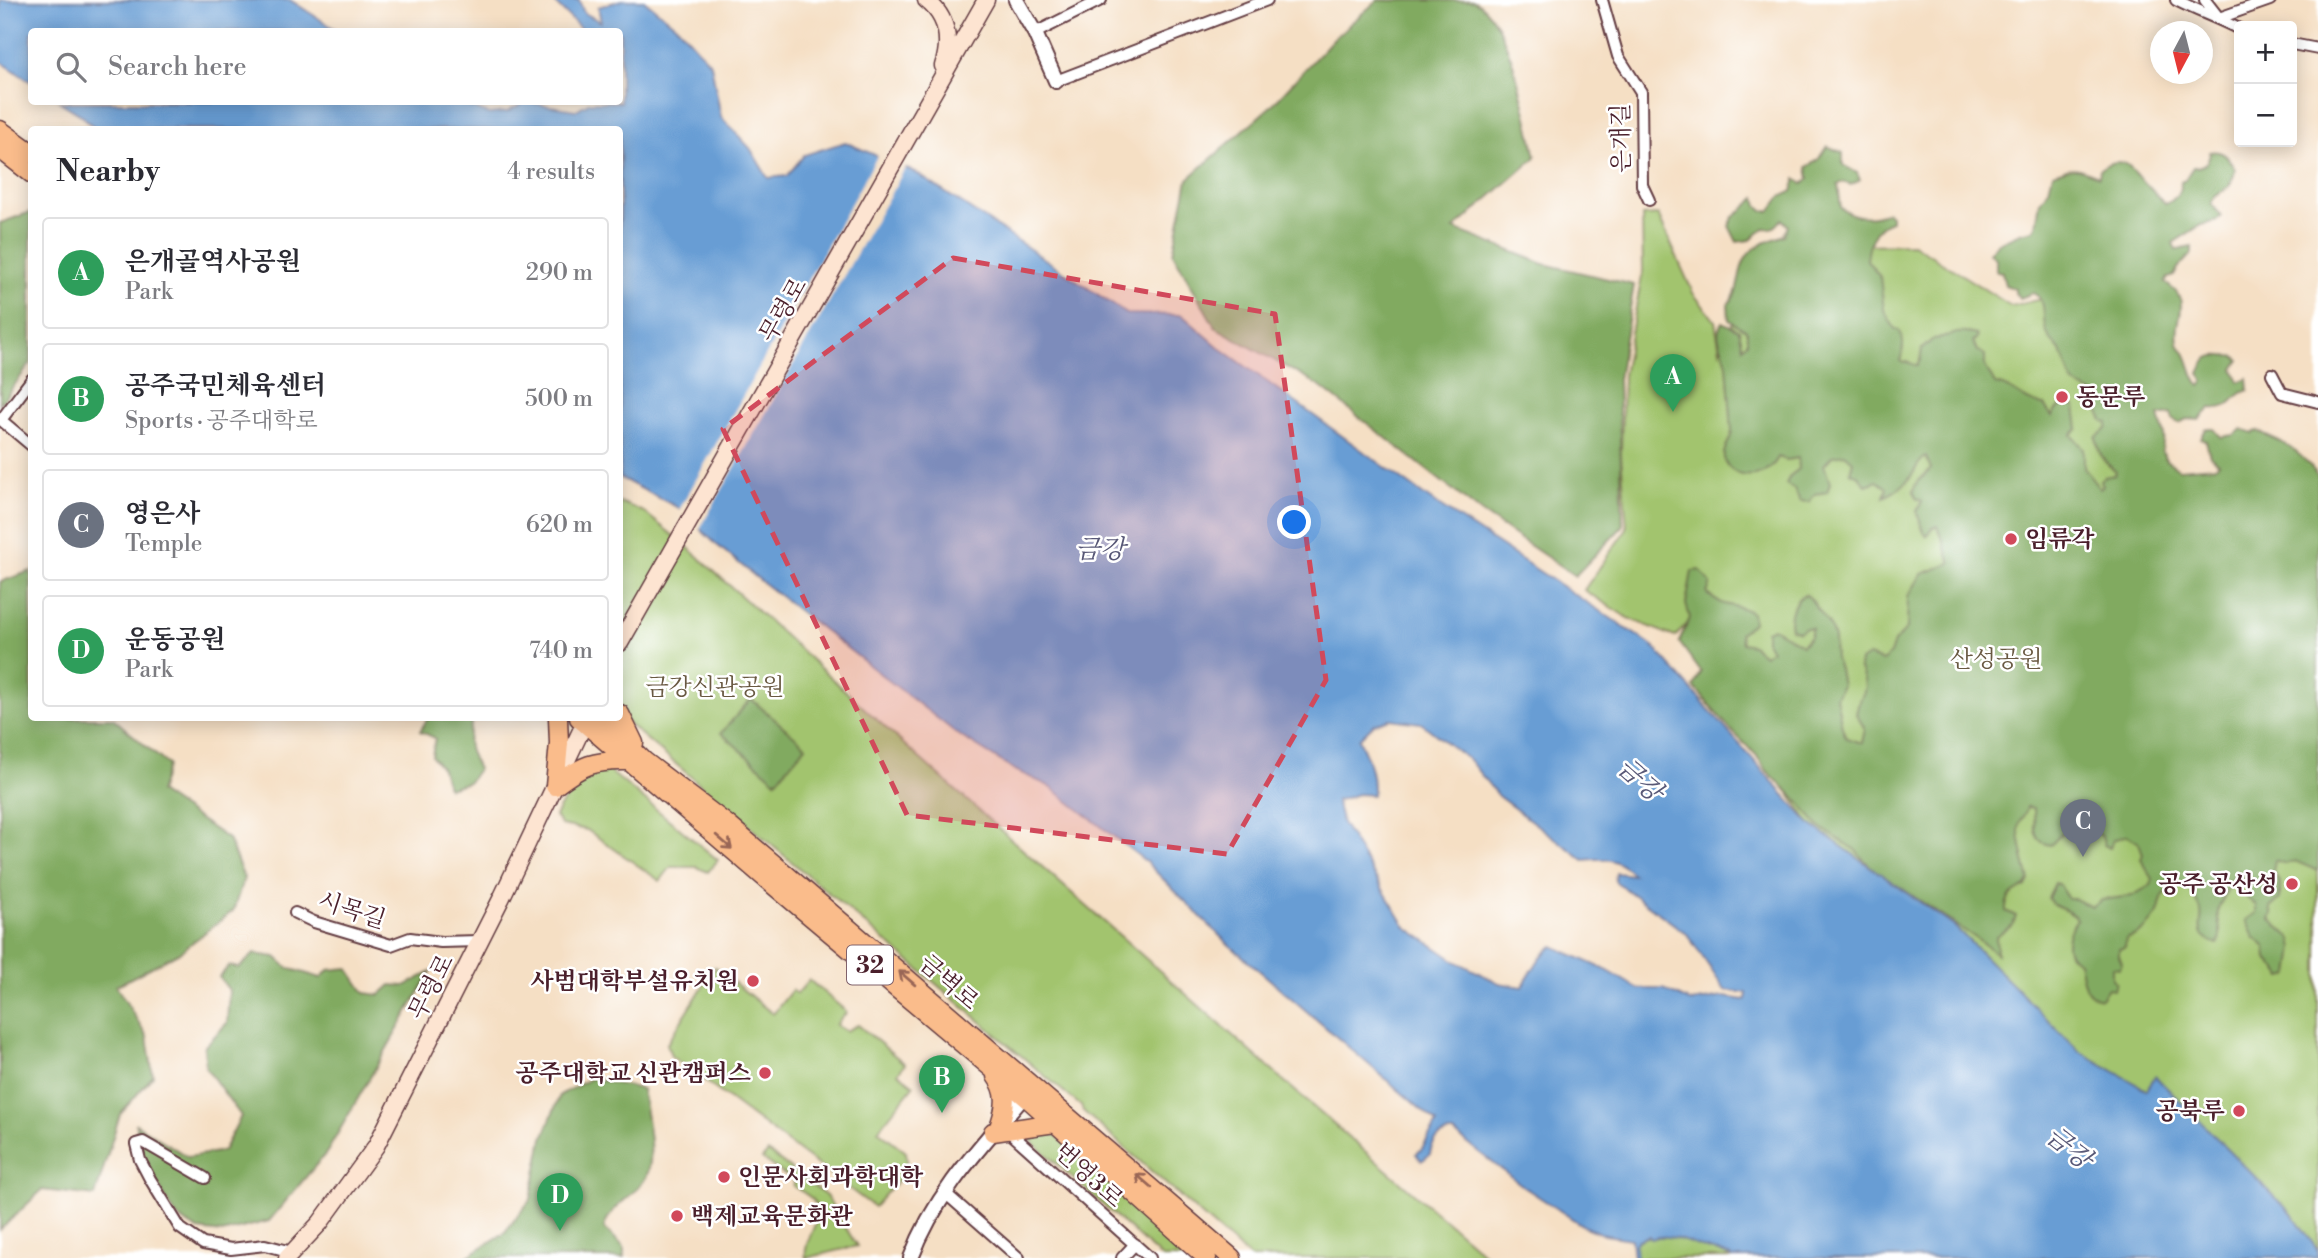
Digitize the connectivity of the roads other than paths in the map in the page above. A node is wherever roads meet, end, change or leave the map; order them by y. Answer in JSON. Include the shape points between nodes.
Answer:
{"nodes":[{"id":1,"x":926,"y":0,"type":"edge"},
{"id":2,"x":986,"y":0,"type":"edge"},
{"id":3,"x":1016,"y":0,"type":"edge"},
{"id":4,"x":1101,"y":0,"type":"edge"},
{"id":5,"x":1267,"y":0,"type":"edge"},
{"id":6,"x":1602,"y":0,"type":"edge"},
{"id":7,"x":2176,"y":0,"type":"edge"},
{"id":8,"x":2205,"y":0,"type":"edge"},
{"id":9,"x":2270,"y":0,"type":"edge"},
{"id":10,"x":2219,"y":18,"type":"junction"},
{"id":11,"x":2234,"y":26,"type":"edge"},
{"id":12,"x":1035,"y":33,"type":"junction"},
{"id":13,"x":2297,"y":45,"type":"edge"},
{"id":14,"x":2318,"y":49,"type":"edge"},
{"id":15,"x":1056,"y":81,"type":"joint"},
{"id":16,"x":939,"y":82,"type":"junction"},
{"id":17,"x":0,"y":130,"type":"edge"},
{"id":18,"x":0,"y":149,"type":"edge"},
{"id":19,"x":28,"y":150,"type":"edge"},
{"id":20,"x":28,"y":171,"type":"edge"},
{"id":21,"x":1649,"y":200,"type":"dead end"},
{"id":22,"x":2272,"y":374,"type":"dead end"},
{"id":23,"x":28,"y":384,"type":"edge"},
{"id":24,"x":2318,"y":402,"type":"edge"},
{"id":25,"x":1,"y":421,"type":"edge"},
{"id":26,"x":28,"y":443,"type":"edge"},
{"id":27,"x":623,"y":638,"type":"edge"},
{"id":28,"x":558,"y":721,"type":"edge"},
{"id":29,"x":587,"y":721,"type":"edge"},
{"id":30,"x":590,"y":721,"type":"edge"},
{"id":31,"x":622,"y":721,"type":"edge"},
{"id":32,"x":636,"y":761,"type":"junction"},
{"id":33,"x":555,"y":786,"type":"junction"},
{"id":34,"x":295,"y":913,"type":"dead end"},
{"id":35,"x":479,"y":941,"type":"junction"},
{"id":36,"x":990,"y":1067,"type":"junction"},
{"id":37,"x":1029,"y":1091,"type":"junction"},
{"id":38,"x":1055,"y":1123,"type":"junction"},
{"id":39,"x":999,"y":1128,"type":"junction"},
{"id":40,"x":205,"y":1178,"type":"dead end"},
{"id":41,"x":944,"y":1192,"type":"junction"},
{"id":42,"x":1135,"y":1244,"type":"junction"},
{"id":43,"x":290,"y":1255,"type":"edge"},
{"id":44,"x":911,"y":1258,"type":"edge"},
{"id":45,"x":1019,"y":1258,"type":"edge"},
{"id":46,"x":1122,"y":1258,"type":"edge"},
{"id":47,"x":1150,"y":1258,"type":"edge"},
{"id":48,"x":1206,"y":1258,"type":"edge"},
{"id":49,"x":1231,"y":1258,"type":"edge"}],
"edges":[{"from":1,"to":16,"type":"main road","via":[[938,9],[948,32]]},
{"from":2,"to":16,"type":"main road","name":"무령로"},
{"from":3,"to":12,"type":"street"},
{"from":4,"to":12,"type":"street"},
{"from":5,"to":15,"type":"street"},
{"from":6,"to":21,"type":"street","name":"은개길","via":[[1618,56],[1641,92],[1642,185]]},
{"from":7,"to":10,"type":"street"},
{"from":8,"to":10,"type":"street"},
{"from":9,"to":10,"type":"street"},
{"from":10,"to":11,"type":"street"},
{"from":12,"to":15,"type":"street"},
{"from":13,"to":14,"type":"street"},
{"from":16,"to":27,"type":"main road","name":"무령로"},
{"from":17,"to":19,"type":"main road"},
{"from":18,"to":20,"type":"main road"},
{"from":22,"to":24,"type":"street","via":[[2282,393]]},
{"from":23,"to":25,"type":"street"},
{"from":25,"to":26,"type":"street"},
{"from":28,"to":33,"type":"main road"},
{"from":29,"to":33,"type":"main road","name":"무령로"},
{"from":30,"to":32,"type":"main road","name":"금벽로","number":"32"},
{"from":31,"to":32,"type":"main road"},
{"from":32,"to":33,"type":"main road","via":[[597,762],[579,768]]},
{"from":32,"to":36,"type":"main road","name":"금벽로","number":"32","one_way":true},
{"from":37,"to":32,"type":"main road","name":"금벽로","number":"32","one_way":true,"via":[[728,825]]},
{"from":33,"to":35,"type":"main road","name":"무령로"},
{"from":34,"to":35,"type":"street","name":"시목길","via":[[391,945],[410,938]]},
{"from":35,"to":43,"type":"main road","name":"무령로","via":[[376,1146],[320,1223]]},
{"from":36,"to":37,"type":"main road","name":"금벽로","number":"32"},
{"from":36,"to":39,"type":"main road","via":[[1006,1097]]},
{"from":37,"to":38,"type":"main road","name":"금벽로","number":"32"},
{"from":37,"to":39,"type":"street"},
{"from":49,"to":37,"type":"main road","name":"금벽로","number":"32","one_way":true},
{"from":38,"to":39,"type":"main road","via":[[1018,1130]]},
{"from":38,"to":48,"type":"main road","name":"금벽로","number":"32"},
{"from":39,"to":41,"type":"street"},
{"from":39,"to":42,"type":"street","name":"번영3로"},
{"from":40,"to":43,"type":"street","via":[[143,1142],[136,1144],[140,1160],[180,1228],[203,1244],[231,1249],[265,1245]]},
{"from":41,"to":44,"type":"street"},
{"from":41,"to":45,"type":"street"},
{"from":42,"to":46,"type":"street"},
{"from":42,"to":47,"type":"street","name":"번영3로"}]}
